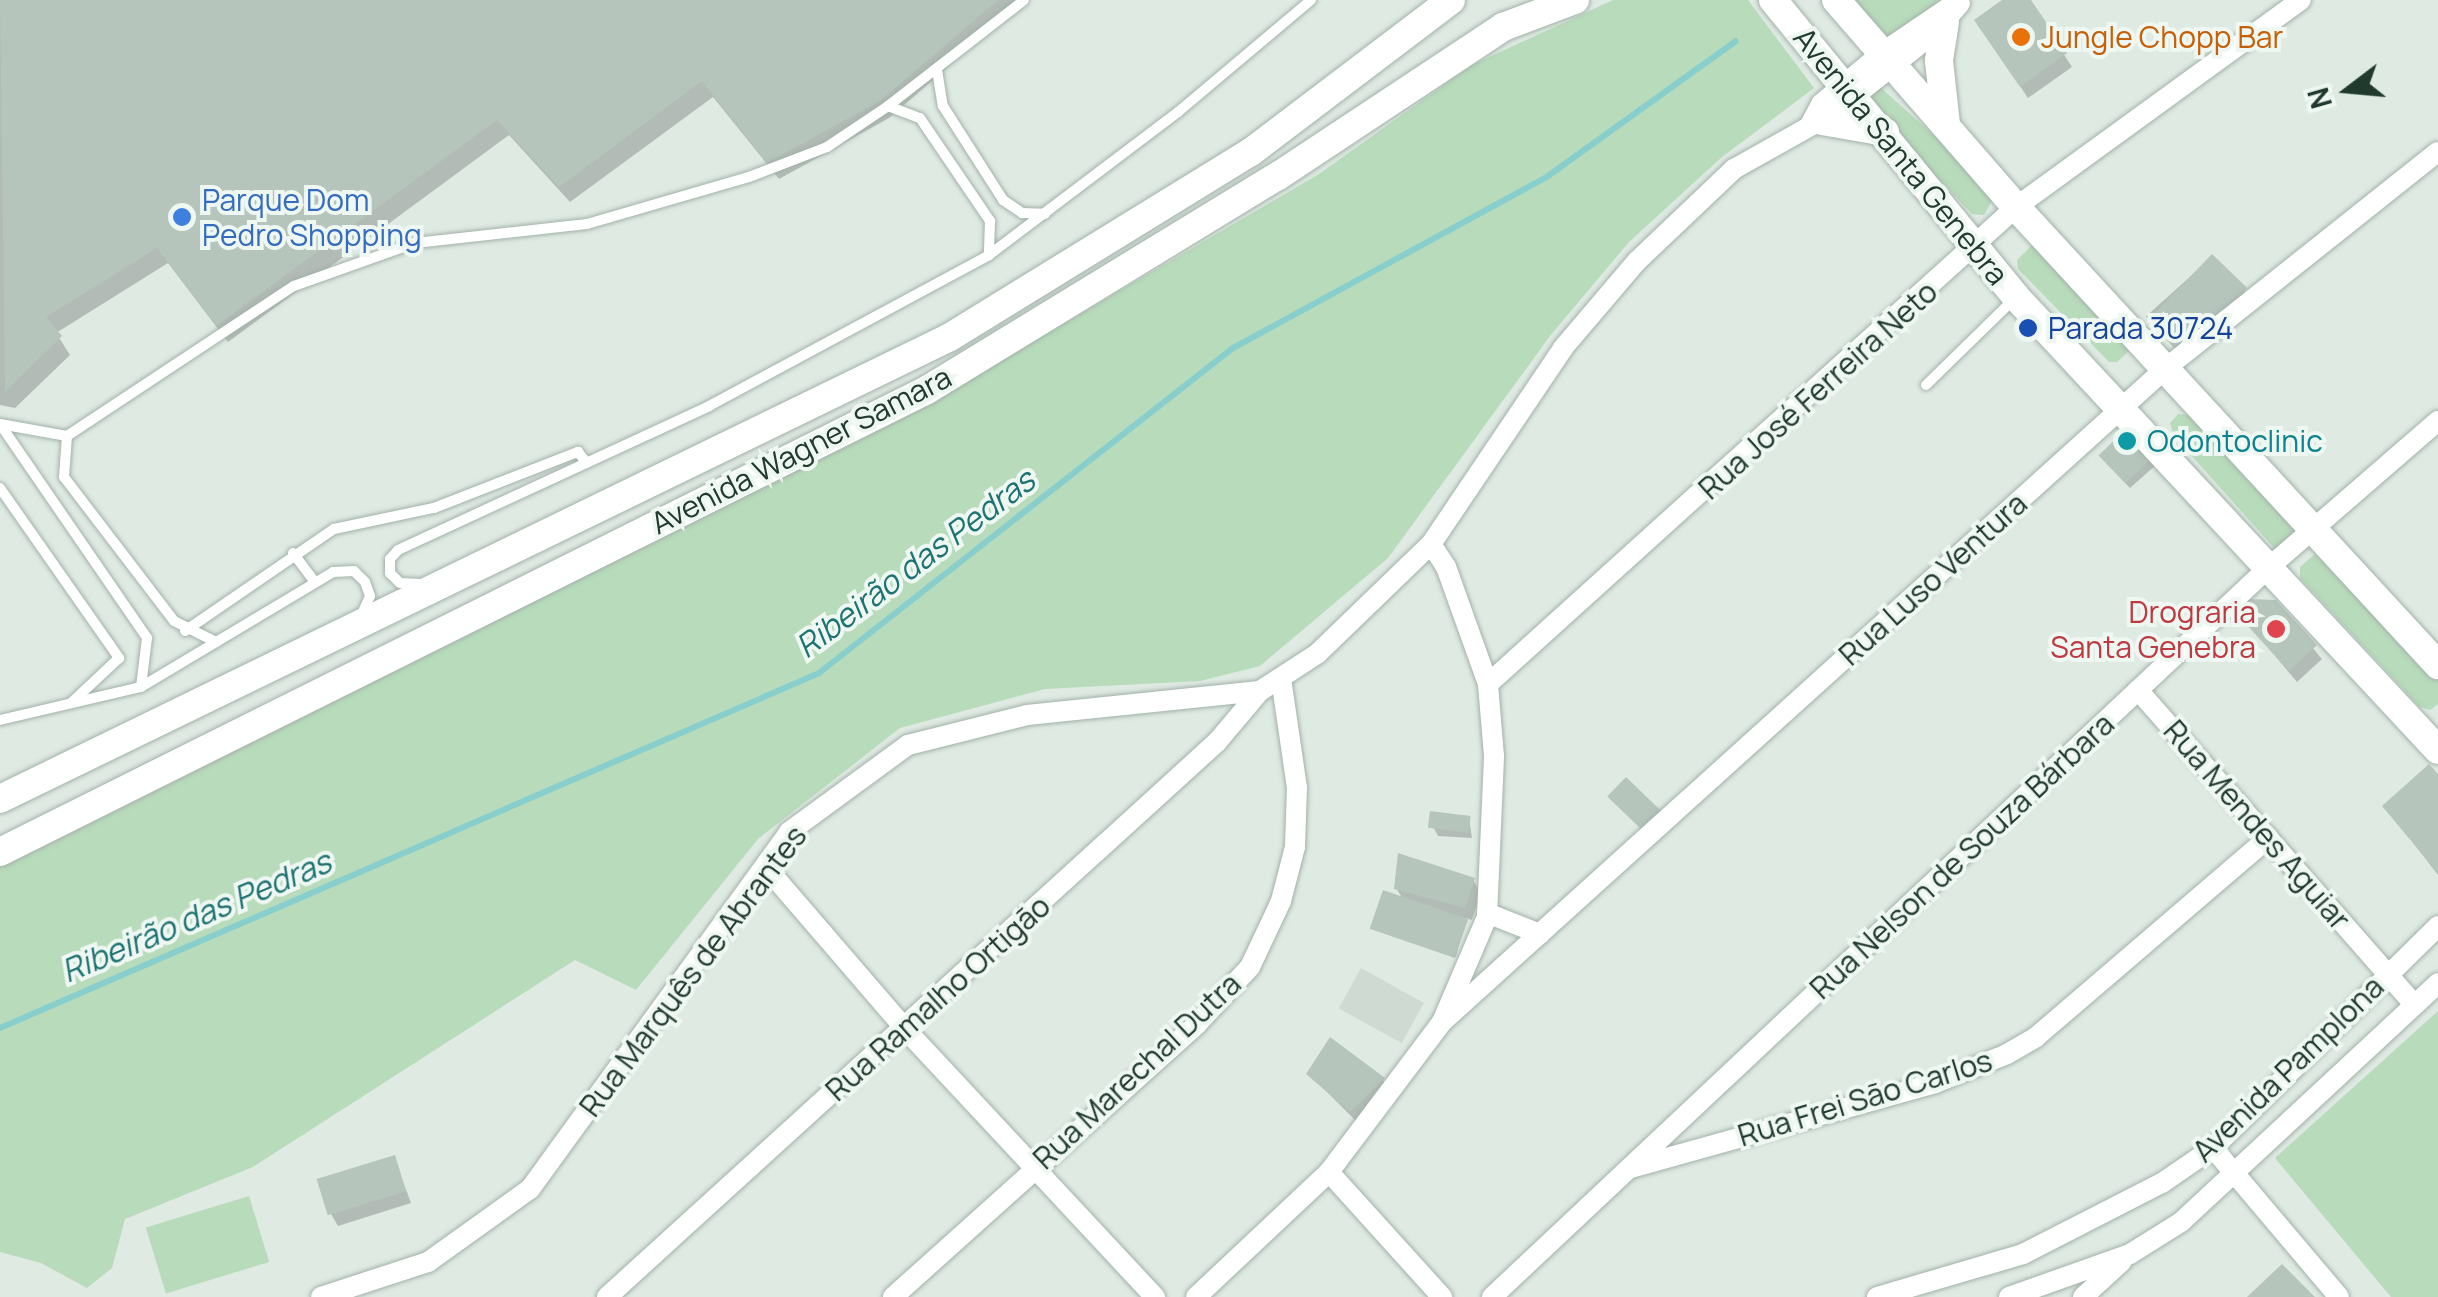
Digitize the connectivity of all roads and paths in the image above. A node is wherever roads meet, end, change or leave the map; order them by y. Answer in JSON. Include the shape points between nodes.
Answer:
{"nodes":[{"id":1,"x":1024,"y":0,"type":"edge"},
{"id":2,"x":1311,"y":0,"type":"edge"},
{"id":3,"x":1450,"y":0,"type":"edge"},
{"id":4,"x":1574,"y":0,"type":"edge"},
{"id":5,"x":1773,"y":0,"type":"edge"},
{"id":6,"x":1836,"y":0,"type":"edge"},
{"id":7,"x":2301,"y":0,"type":"edge"},
{"id":8,"x":1956,"y":8,"type":"edge"},
{"id":9,"x":1888,"y":58,"type":"junction"},
{"id":10,"x":937,"y":70,"type":"junction"},
{"id":11,"x":1850,"y":90,"type":"junction"},
{"id":12,"x":888,"y":106,"type":"junction"},
{"id":13,"x":1816,"y":123,"type":"junction"},
{"id":14,"x":1946,"y":126,"type":"junction"},
{"id":15,"x":1885,"y":132,"type":"junction"},
{"id":16,"x":2438,"y":152,"type":"edge"},
{"id":17,"x":2016,"y":207,"type":"junction"},
{"id":18,"x":1046,"y":214,"type":"junction"},
{"id":19,"x":1976,"y":249,"type":"junction"},
{"id":20,"x":989,"y":255,"type":"junction"},
{"id":21,"x":2016,"y":296,"type":"junction"},
{"id":22,"x":2166,"y":368,"type":"junction"},
{"id":23,"x":1926,"y":384,"type":"dead end"},
{"id":24,"x":2121,"y":408,"type":"junction"},
{"id":25,"x":2438,"y":421,"type":"edge"},
{"id":26,"x":0,"y":424,"type":"edge"},
{"id":27,"x":67,"y":436,"type":"junction"},
{"id":28,"x":587,"y":463,"type":"junction"},
{"id":29,"x":0,"y":488,"type":"edge"},
{"id":30,"x":2314,"y":534,"type":"junction"},
{"id":31,"x":1431,"y":544,"type":"junction"},
{"id":32,"x":293,"y":553,"type":"junction"},
{"id":33,"x":2267,"y":569,"type":"junction"},
{"id":34,"x":465,"y":577,"type":"junction"},
{"id":35,"x":315,"y":582,"type":"junction"},
{"id":36,"x":185,"y":631,"type":"junction"},
{"id":37,"x":2426,"y":640,"type":"edge"},
{"id":38,"x":216,"y":642,"type":"junction"},
{"id":39,"x":313,"y":652,"type":"junction"},
{"id":40,"x":2438,"y":665,"type":"edge"},
{"id":41,"x":1281,"y":678,"type":"junction"},
{"id":42,"x":1488,"y":684,"type":"junction"},
{"id":43,"x":141,"y":686,"type":"junction"},
{"id":44,"x":2138,"y":690,"type":"junction"},
{"id":45,"x":1260,"y":691,"type":"junction"},
{"id":46,"x":67,"y":707,"type":"junction"},
{"id":47,"x":0,"y":720,"type":"edge"},
{"id":48,"x":2432,"y":734,"type":"edge"},
{"id":49,"x":0,"y":799,"type":"edge"},
{"id":50,"x":2268,"y":838,"type":"junction"},
{"id":51,"x":0,"y":852,"type":"edge"},
{"id":52,"x":764,"y":866,"type":"junction"},
{"id":53,"x":1487,"y":913,"type":"junction"},
{"id":54,"x":2438,"y":926,"type":"edge"},
{"id":55,"x":1540,"y":934,"type":"junction"},
{"id":56,"x":2386,"y":972,"type":"junction"},
{"id":57,"x":2438,"y":983,"type":"edge"},
{"id":58,"x":2415,"y":1005,"type":"junction"},
{"id":59,"x":1442,"y":1022,"type":"junction"},
{"id":60,"x":905,"y":1030,"type":"junction"},
{"id":61,"x":2213,"y":1148,"type":"junction"},
{"id":62,"x":1034,"y":1166,"type":"junction"},
{"id":63,"x":1628,"y":1169,"type":"junction"},
{"id":64,"x":1329,"y":1172,"type":"junction"},
{"id":65,"x":2232,"y":1175,"type":"junction"},
{"id":66,"x":2023,"y":1254,"type":"junction"},
{"id":67,"x":2130,"y":1254,"type":"junction"},
{"id":68,"x":1947,"y":1287,"type":"edge"},
{"id":69,"x":2035,"y":1290,"type":"junction"},
{"id":70,"x":321,"y":1297,"type":"edge"},
{"id":71,"x":607,"y":1297,"type":"edge"},
{"id":72,"x":893,"y":1297,"type":"edge"},
{"id":73,"x":1155,"y":1297,"type":"edge"},
{"id":74,"x":1196,"y":1297,"type":"edge"},
{"id":75,"x":1442,"y":1297,"type":"edge"},
{"id":76,"x":1492,"y":1297,"type":"edge"},
{"id":77,"x":1877,"y":1297,"type":"edge"},
{"id":78,"x":2009,"y":1297,"type":"edge"},
{"id":79,"x":2083,"y":1297,"type":"edge"},
{"id":80,"x":2339,"y":1297,"type":"edge"}],
"edges":[{"from":1,"to":10,"type":"lane"},
{"from":2,"to":18,"type":"lane"},
{"from":3,"to":34,"type":"main road","name":"Avenida Wagner Samara","via":[[1251,152],[950,338]]},
{"from":4,"to":51,"type":"main road","name":"Avenida Wagner Samara","via":[[1502,27],[1278,176],[927,390]]},
{"from":5,"to":11,"type":"main road","name":"Avenida Santa Genebra"},
{"from":6,"to":9,"type":"main road","name":"Avenida Santa Genebra"},
{"from":7,"to":17,"type":"street","name":"Rua José Ferreira Neto"},
{"from":8,"to":9,"type":"street","name":"Rua Marquês de Abrantes"},
{"from":8,"to":14,"type":"main road","via":[[1939,62]]},
{"from":9,"to":11,"type":"street","name":"Rua Marquês de Abrantes"},
{"from":9,"to":14,"type":"main road","name":"Avenida Santa Genebra"},
{"from":10,"to":12,"type":"lane"},
{"from":10,"to":18,"type":"lane","via":[[942,106],[1003,200],[1022,212]]},
{"from":11,"to":13,"type":"street","name":"Rua Marquês de Abrantes"},
{"from":11,"to":15,"type":"main road","name":"Avenida Santa Genebra"},
{"from":12,"to":20,"type":"lane","via":[[920,118],[980,206],[990,221]]},
{"from":12,"to":27,"type":"lane","via":[[827,147],[726,184],[588,224],[415,243],[294,286]]},
{"from":13,"to":15,"type":"main road"},
{"from":13,"to":31,"type":"street","name":"Rua Marquês de Abrantes","via":[[1734,170],[1637,262],[1563,348]]},
{"from":14,"to":17,"type":"main road","name":"Avenida Santa Genebra"},
{"from":15,"to":19,"type":"main road","name":"Avenida Santa Genebra"},
{"from":16,"to":22,"type":"street","name":"Rua Luso Ventura"},
{"from":17,"to":19,"type":"street","name":"Rua José Ferreira Neto"},
{"from":17,"to":22,"type":"main road","name":"Avenida Santa Genebra"},
{"from":18,"to":20,"type":"lane"},
{"from":19,"to":21,"type":"main road","name":"Avenida Santa Genebra"},
{"from":19,"to":42,"type":"street","name":"Rua José Ferreira Neto"},
{"from":20,"to":28,"type":"lane","via":[[709,406]]},
{"from":21,"to":23,"type":"lane"},
{"from":21,"to":24,"type":"main road","name":"Avenida Santa Genebra"},
{"from":22,"to":24,"type":"street","name":"Rua Luso Ventura"},
{"from":22,"to":30,"type":"main road","name":"Avenida Santa Genebra"},
{"from":24,"to":33,"type":"main road","name":"Avenida Santa Genebra"},
{"from":24,"to":55,"type":"street","name":"Rua Luso Ventura"},
{"from":25,"to":30,"type":"street","name":"Rua Nelson de Souza Bárbara"},
{"from":26,"to":27,"type":"lane"},
{"from":26,"to":43,"type":"lane","via":[[147,638]]},
{"from":27,"to":36,"type":"lane","via":[[64,477]]},
{"from":28,"to":32,"type":"lane","via":[[578,452],[434,508],[334,529]]},
{"from":28,"to":34,"type":"lane","via":[[498,509],[412,542],[390,559],[400,582]]},
{"from":29,"to":46,"type":"lane","via":[[119,658]]},
{"from":30,"to":33,"type":"street","name":"Rua Nelson de Souza Bárbara"},
{"from":30,"to":37,"type":"main road","name":"Avenida Santa Genebra"},
{"from":31,"to":41,"type":"street","name":"Rua Marquês de Abrantes","via":[[1316,654]]},
{"from":31,"to":42,"type":"street","via":[[1446,567]]},
{"from":32,"to":35,"type":"lane"},
{"from":32,"to":36,"type":"lane"},
{"from":33,"to":44,"type":"street","name":"Rua Nelson de Souza Bárbara"},
{"from":33,"to":48,"type":"main road","name":"Avenida Santa Genebra"},
{"from":34,"to":39,"type":"main road","name":"Avenida Wagner Samara"},
{"from":35,"to":38,"type":"lane"},
{"from":35,"to":39,"type":"lane","via":[[354,571],[370,596],[368,607]]},
{"from":36,"to":38,"type":"lane"},
{"from":37,"to":40,"type":"main road","name":"Avenida Santa Genebra"},
{"from":38,"to":43,"type":"lane"},
{"from":39,"to":49,"type":"main road","name":"Avenida Wagner Samara"},
{"from":41,"to":45,"type":"street","name":"Rua Marquês de Abrantes"},
{"from":41,"to":62,"type":"street","name":"Rua Marechal Dutra","via":[[1297,788],[1295,847],[1281,901],[1250,967],[1197,1024]]},
{"from":42,"to":53,"type":"street","via":[[1494,756]]},
{"from":43,"to":46,"type":"lane"},
{"from":44,"to":50,"type":"street","name":"Rua Mendes Aguiar"},
{"from":44,"to":63,"type":"street","name":"Rua Nelson de Souza Bárbara"},
{"from":45,"to":52,"type":"street","name":"Rua Marquês de Abrantes","via":[[1027,715],[908,745],[789,832]]},
{"from":45,"to":60,"type":"street","name":"Rua Ramalho Ortigão","via":[[1217,742]]},
{"from":46,"to":47,"type":"lane"},
{"from":50,"to":56,"type":"street","name":"Rua Mendes Aguiar"},
{"from":50,"to":63,"type":"street","name":"Rua Frei São Carlos","via":[[2036,1037],[2007,1054],[1935,1083]]},
{"from":52,"to":60,"type":"street"},
{"from":52,"to":70,"type":"street","name":"Rua Marquês de Abrantes","via":[[530,1189],[428,1262]]},
{"from":53,"to":55,"type":"street"},
{"from":53,"to":59,"type":"street"},
{"from":54,"to":56,"type":"street","name":"Avenida Pamplona"},
{"from":55,"to":59,"type":"street","name":"Rua Luso Ventura"},
{"from":56,"to":58,"type":"street","name":"Rua Mendes Aguiar"},
{"from":56,"to":61,"type":"street","name":"Avenida Pamplona"},
{"from":57,"to":58,"type":"street","name":"Avenida Pamplona"},
{"from":58,"to":65,"type":"street","name":"Avenida Pamplona"},
{"from":59,"to":64,"type":"street"},
{"from":60,"to":62,"type":"street"},
{"from":60,"to":71,"type":"street","name":"Rua Ramalho Ortigão"},
{"from":61,"to":65,"type":"street"},
{"from":61,"to":66,"type":"street","name":"Avenida Pamplona","via":[[2091,1224]]},
{"from":62,"to":72,"type":"street","name":"Rua Marechal Dutra"},
{"from":62,"to":73,"type":"street"},
{"from":63,"to":76,"type":"street","name":"Rua Nelson de Souza Bárbara"},
{"from":64,"to":74,"type":"street"},
{"from":64,"to":75,"type":"street"},
{"from":65,"to":67,"type":"street","name":"Avenida Pamplona","via":[[2181,1222]]},
{"from":65,"to":80,"type":"street"},
{"from":66,"to":68,"type":"street","name":"Avenida Pamplona"},
{"from":66,"to":69,"type":"street"},
{"from":67,"to":69,"type":"street","name":"Avenida Pamplona"},
{"from":67,"to":79,"type":"street"},
{"from":68,"to":77,"type":"street","name":"Avenida Pamplona"},
{"from":69,"to":78,"type":"street","name":"Avenida Pamplona"}]}
